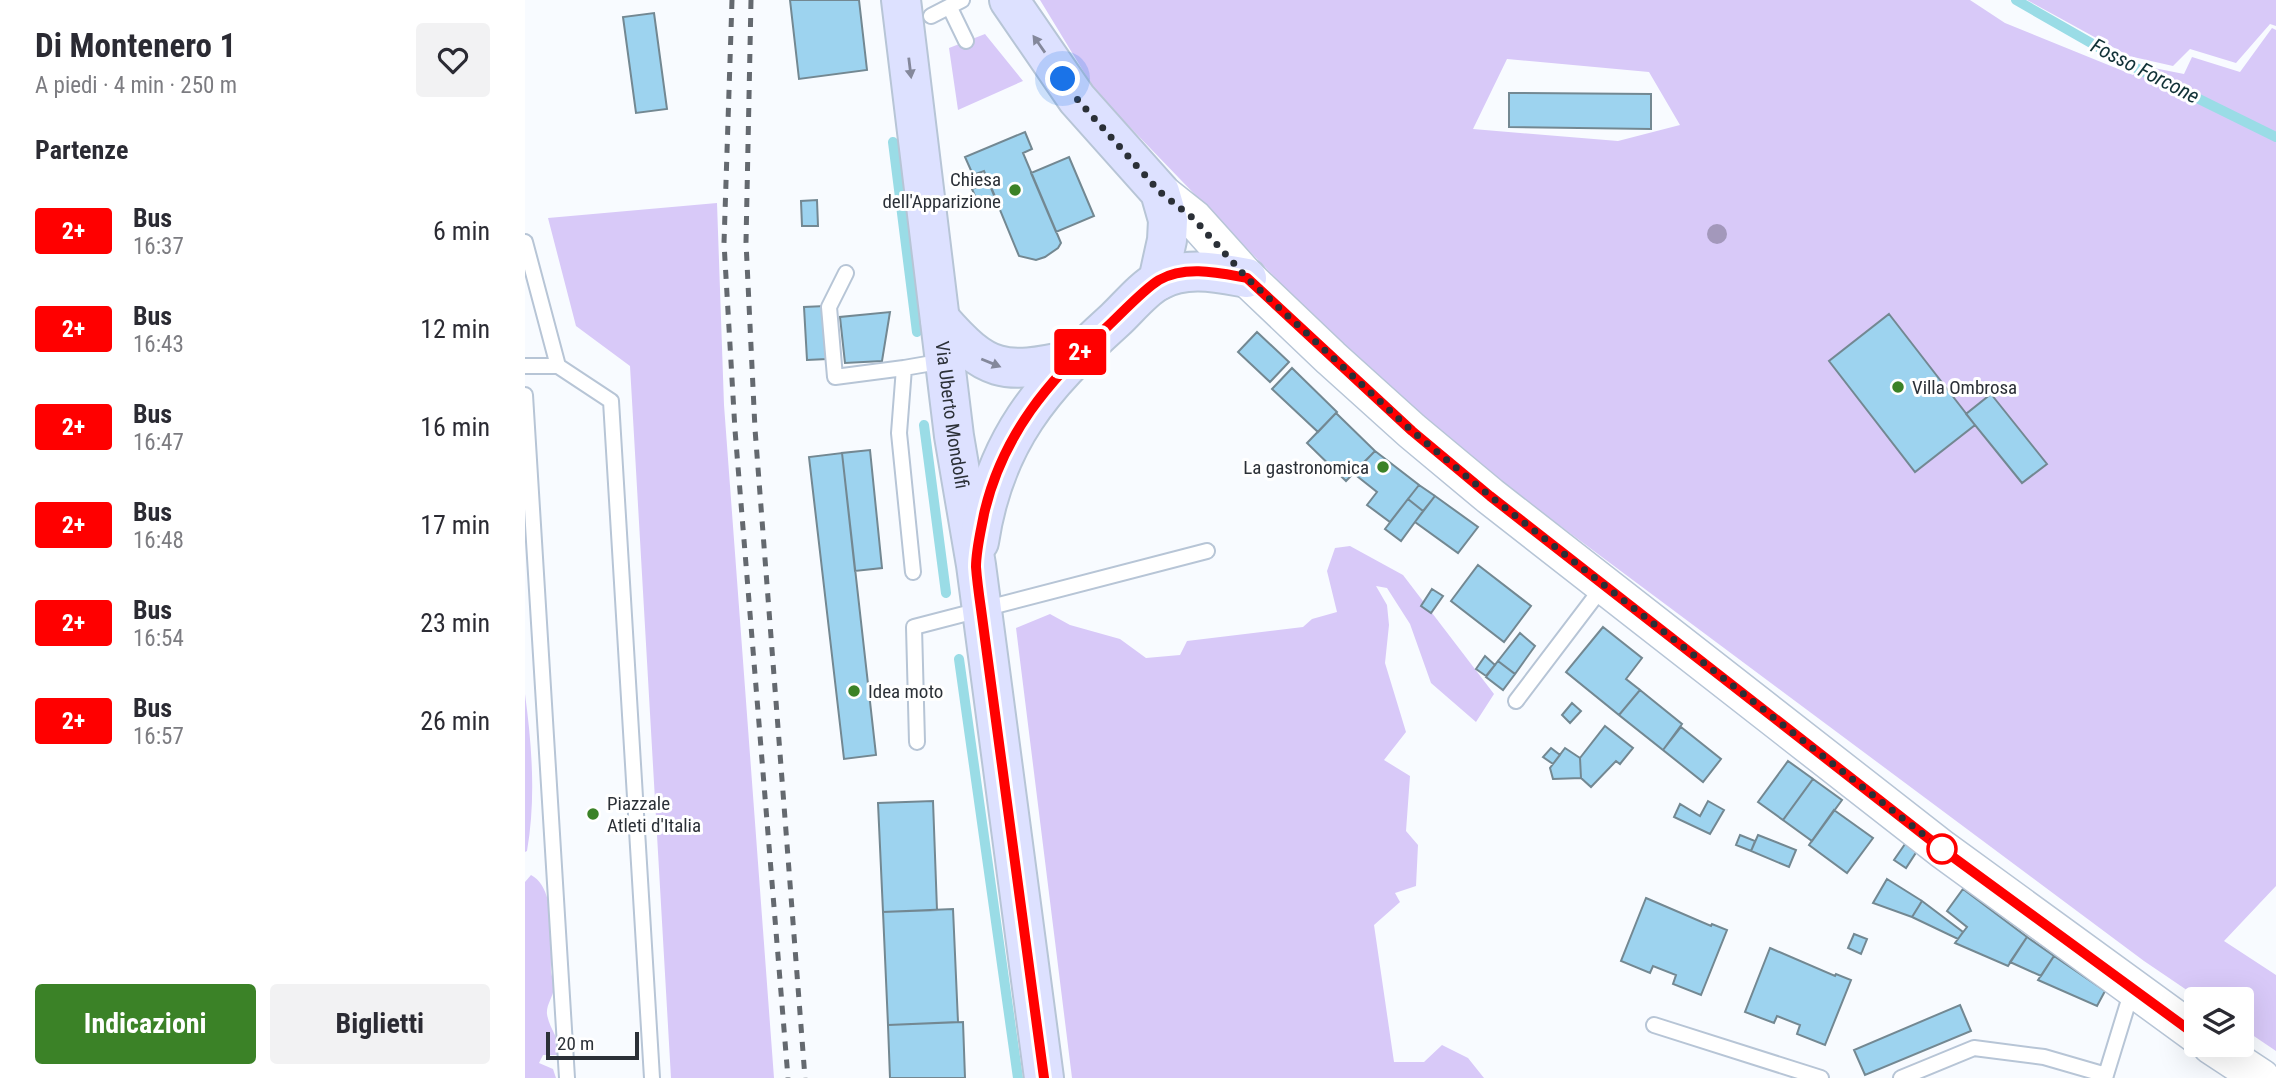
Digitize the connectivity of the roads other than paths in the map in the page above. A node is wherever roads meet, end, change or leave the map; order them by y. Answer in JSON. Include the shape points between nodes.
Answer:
{"nodes":[{"id":1,"x":1009,"y":0,"type":"edge"},
{"id":2,"x":956,"y":4,"type":"edge"},
{"id":3,"x":916,"y":8,"type":"edge"},
{"id":4,"x":966,"y":41,"type":"dead end"},
{"id":5,"x":1160,"y":192,"type":"junction"},
{"id":6,"x":525,"y":242,"type":"edge"},
{"id":7,"x":846,"y":273,"type":"dead end"},
{"id":8,"x":1247,"y":278,"type":"junction"},
{"id":9,"x":1158,"y":281,"type":"junction"},
{"id":10,"x":940,"y":319,"type":"junction"},
{"id":11,"x":1071,"y":360,"type":"junction"},
{"id":12,"x":945,"y":361,"type":"junction"},
{"id":13,"x":525,"y":366,"type":"edge"},
{"id":14,"x":558,"y":366,"type":"junction"},
{"id":15,"x":904,"y":368,"type":"junction"},
{"id":16,"x":525,"y":395,"type":"edge"},
{"id":17,"x":1207,"y":551,"type":"dead end"},
{"id":18,"x":976,"y":565,"type":"junction"},
{"id":19,"x":913,"y":572,"type":"dead end"},
{"id":20,"x":1605,"y":584,"type":"junction"},
{"id":21,"x":981,"y":609,"type":"junction"},
{"id":22,"x":1516,"y":701,"type":"dead end"},
{"id":23,"x":916,"y":742,"type":"dead end"},
{"id":24,"x":2132,"y":989,"type":"junction"},
{"id":25,"x":1654,"y":1025,"type":"dead end"},
{"id":26,"x":2184,"y":1026,"type":"edge"},
{"id":27,"x":2229,"y":1057,"type":"edge"},
{"id":28,"x":2106,"y":1077,"type":"edge"},
{"id":29,"x":567,"y":1078,"type":"edge"},
{"id":30,"x":652,"y":1078,"type":"edge"},
{"id":31,"x":1044,"y":1078,"type":"edge"},
{"id":32,"x":1821,"y":1078,"type":"edge"},
{"id":33,"x":1901,"y":1078,"type":"edge"},
{"id":34,"x":2261,"y":1078,"type":"edge"}],
"edges":[{"from":5,"to":1,"type":"main road","one_way":true,"via":[[1077,99]]},
{"from":2,"to":3,"type":"lane"},
{"from":2,"to":4,"type":"lane"},
{"from":3,"to":10,"type":"main road","name":"Via Uberto Mondolfi","one_way":true},
{"from":5,"to":8,"type":"street","via":[[1194,219]]},
{"from":5,"to":9,"type":"main road","via":[[1168,220]]},
{"from":6,"to":14,"type":"lane"},
{"from":7,"to":15,"type":"lane","via":[[829,307],[835,377]]},
{"from":8,"to":9,"type":"main road","via":[[1190,272]]},
{"from":8,"to":20,"type":"street","via":[[1412,431]]},
{"from":9,"to":11,"type":"main road"},
{"from":10,"to":11,"type":"main road","one_way":true,"via":[[964,347],[996,366],[1014,370]]},
{"from":10,"to":12,"type":"main road","name":"Via Uberto Mondolfi"},
{"from":11,"to":18,"type":"main road","via":[[1024,419],[1000,460]]},
{"from":12,"to":15,"type":"lane"},
{"from":12,"to":18,"type":"main road","name":"Via Uberto Mondolfi"},
{"from":13,"to":14,"type":"lane"},
{"from":14,"to":30,"type":"lane","via":[[611,401]]},
{"from":15,"to":19,"type":"lane","via":[[899,433]]},
{"from":16,"to":29,"type":"lane"},
{"from":17,"to":21,"type":"lane"},
{"from":18,"to":21,"type":"main road","name":"Via Uberto Mondolfi"},
{"from":20,"to":22,"type":"lane"},
{"from":20,"to":24,"type":"street","via":[[1942,849]]},
{"from":21,"to":23,"type":"lane","via":[[914,627]]},
{"from":21,"to":31,"type":"main road","name":"Via Uberto Mondolfi"},
{"from":24,"to":26,"type":"street"},
{"from":24,"to":28,"type":"lane"},
{"from":25,"to":32,"type":"lane"},
{"from":27,"to":34,"type":"street"},
{"from":28,"to":33,"type":"lane","via":[[2044,1057],[1974,1048]]}]}
